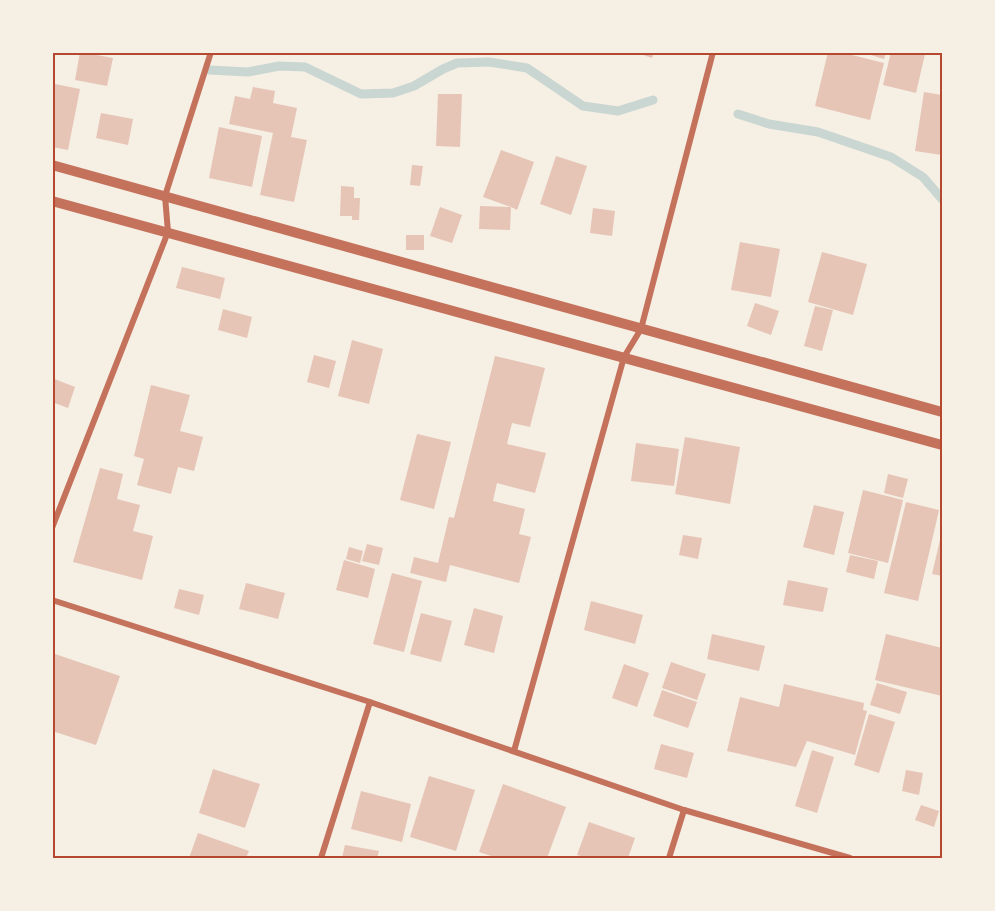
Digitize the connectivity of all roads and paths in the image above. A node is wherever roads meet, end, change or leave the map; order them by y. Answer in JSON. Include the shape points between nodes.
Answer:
{"nodes":[{"id":1,"x":211,"y":52,"type":"edge"},
{"id":2,"x":713,"y":52,"type":"edge"},
{"id":3,"x":52,"y":165,"type":"edge"},
{"id":4,"x":165,"y":196,"type":"junction"},
{"id":5,"x":52,"y":201,"type":"edge"},
{"id":6,"x":168,"y":232,"type":"junction"},
{"id":7,"x":641,"y":329,"type":"junction"},
{"id":8,"x":624,"y":357,"type":"junction"},
{"id":9,"x":942,"y":412,"type":"edge"},
{"id":10,"x":942,"y":445,"type":"edge"},
{"id":11,"x":52,"y":528,"type":"edge"},
{"id":12,"x":52,"y":600,"type":"edge"},
{"id":13,"x":370,"y":702,"type":"junction"},
{"id":14,"x":514,"y":751,"type":"junction"},
{"id":15,"x":684,"y":810,"type":"junction"},
{"id":16,"x":321,"y":858,"type":"edge"},
{"id":17,"x":669,"y":858,"type":"edge"},
{"id":18,"x":850,"y":858,"type":"edge"}],
"edges":[{"from":1,"to":4,"type":"street"},
{"from":2,"to":7,"type":"street"},
{"from":3,"to":4,"type":"street"},
{"from":4,"to":6,"type":"street"},
{"from":4,"to":7,"type":"street"},
{"from":5,"to":6,"type":"street"},
{"from":6,"to":8,"type":"street"},
{"from":6,"to":11,"type":"street"},
{"from":7,"to":8,"type":"street"},
{"from":7,"to":9,"type":"street"},
{"from":8,"to":10,"type":"street"},
{"from":8,"to":14,"type":"street"},
{"from":12,"to":13,"type":"street"},
{"from":13,"to":14,"type":"street"},
{"from":13,"to":16,"type":"street"},
{"from":14,"to":15,"type":"street"},
{"from":15,"to":17,"type":"street"},
{"from":15,"to":18,"type":"street"}]}
